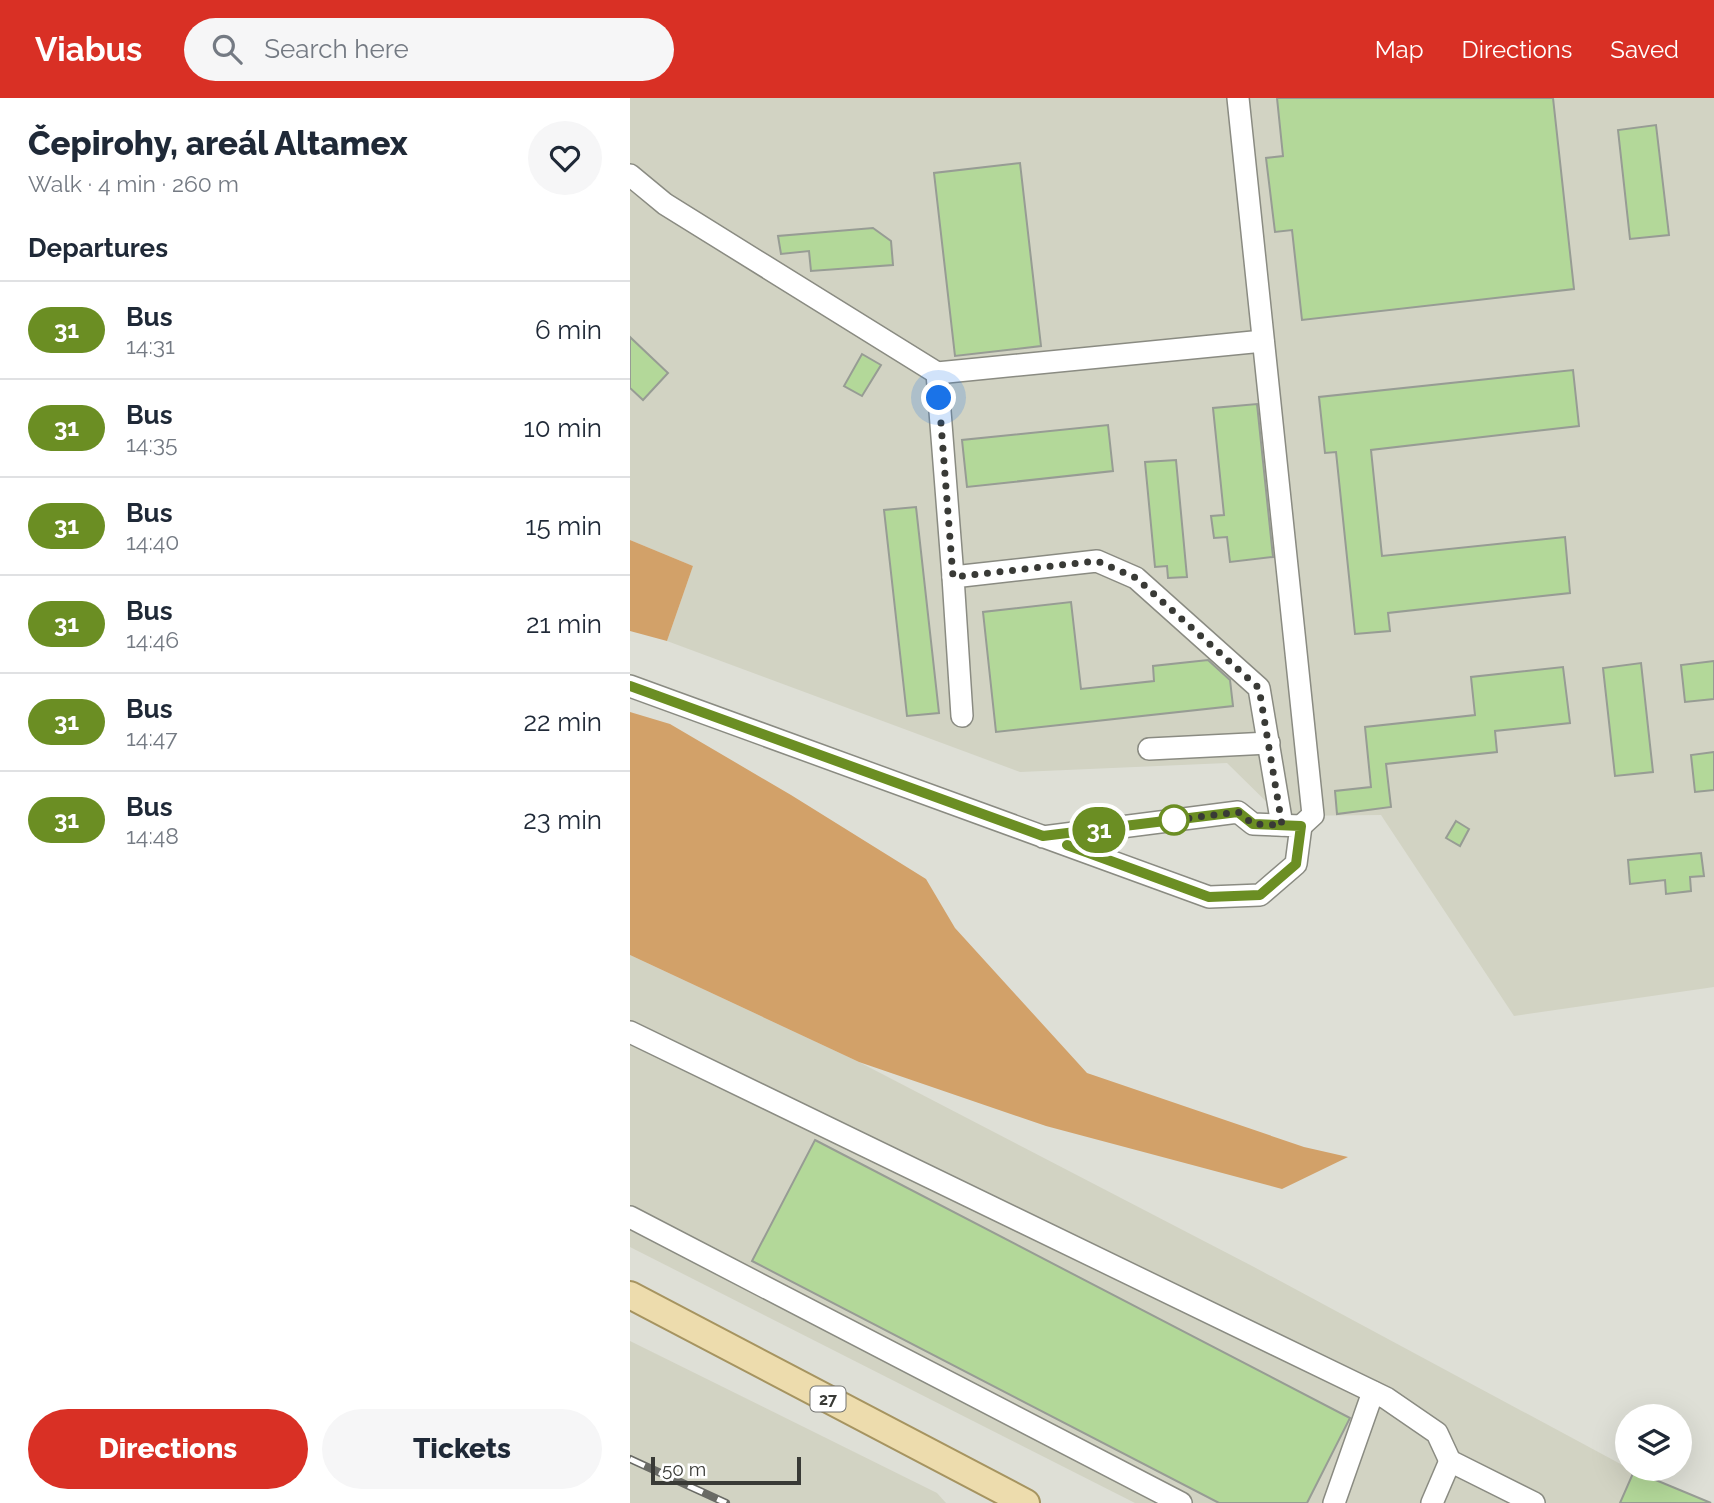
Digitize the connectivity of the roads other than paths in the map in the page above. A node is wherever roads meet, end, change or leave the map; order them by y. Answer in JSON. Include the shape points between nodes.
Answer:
{"nodes":[{"id":1,"x":1238,"y":98,"type":"edge"},
{"id":2,"x":630,"y":175,"type":"edge"},
{"id":3,"x":1264,"y":341,"type":"junction"},
{"id":4,"x":937,"y":373,"type":"junction"},
{"id":5,"x":953,"y":577,"type":"junction"},
{"id":6,"x":630,"y":686,"type":"edge"},
{"id":7,"x":962,"y":716,"type":"dead end"},
{"id":8,"x":1269,"y":743,"type":"junction"},
{"id":9,"x":1149,"y":749,"type":"dead end"},
{"id":10,"x":1292,"y":826,"type":"junction"},
{"id":11,"x":1043,"y":836,"type":"junction"},
{"id":12,"x":630,"y":1032,"type":"edge"},
{"id":13,"x":630,"y":1217,"type":"edge"},
{"id":14,"x":630,"y":1295,"type":"edge"},
{"id":15,"x":1373,"y":1392,"type":"junction"},
{"id":16,"x":1450,"y":1461,"type":"junction"},
{"id":17,"x":1026,"y":1503,"type":"edge"},
{"id":18,"x":1181,"y":1503,"type":"edge"},
{"id":19,"x":1334,"y":1503,"type":"edge"},
{"id":20,"x":1432,"y":1503,"type":"edge"},
{"id":21,"x":1534,"y":1503,"type":"edge"}],
"edges":[{"from":1,"to":3,"type":"lane"},
{"from":2,"to":4,"type":"lane","via":[[666,204]]},
{"from":3,"to":4,"type":"lane"},
{"from":3,"to":10,"type":"lane","via":[[1312,815]]},
{"from":4,"to":5,"type":"lane"},
{"from":5,"to":7,"type":"lane"},
{"from":5,"to":8,"type":"lane","via":[[1097,561],[1136,578],[1259,688]]},
{"from":6,"to":11,"type":"lane"},
{"from":8,"to":9,"type":"lane"},
{"from":8,"to":10,"type":"lane"},
{"from":10,"to":11,"type":"lane","via":[[1253,824],[1238,812]]},
{"from":10,"to":11,"type":"lane","via":[[1296,864],[1260,895],[1247,896],[1209,897]]},
{"from":12,"to":15,"type":"lane"},
{"from":13,"to":18,"type":"lane"},
{"from":14,"to":17,"type":"main road","number":"27"},
{"from":15,"to":16,"type":"lane","via":[[1437,1433]]},
{"from":15,"to":19,"type":"lane"},
{"from":16,"to":20,"type":"lane"},
{"from":16,"to":21,"type":"lane"}]}
